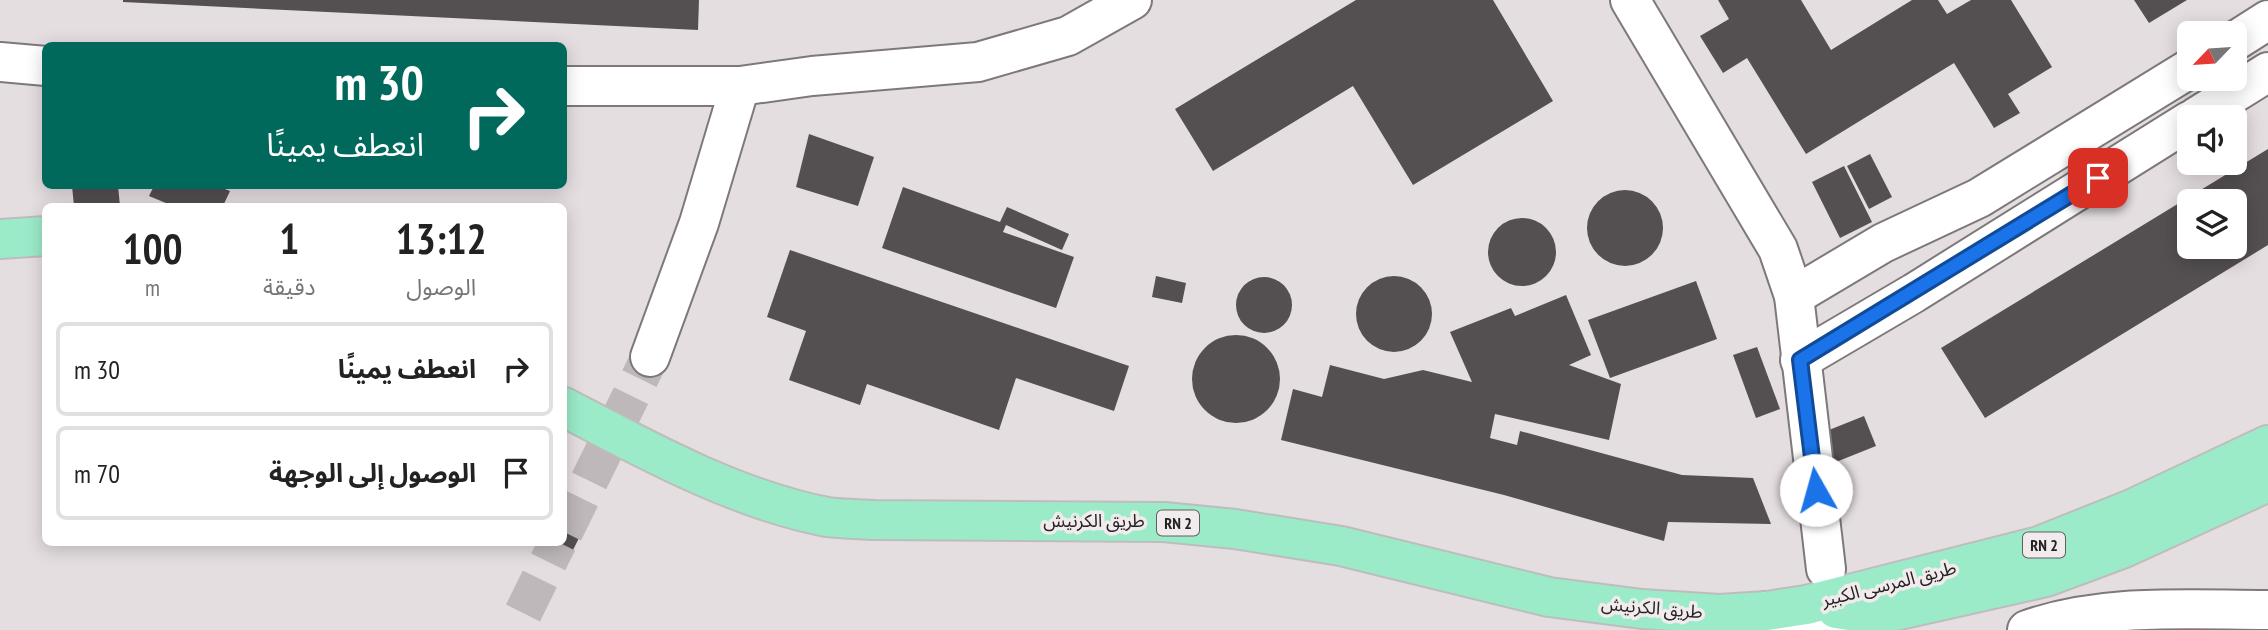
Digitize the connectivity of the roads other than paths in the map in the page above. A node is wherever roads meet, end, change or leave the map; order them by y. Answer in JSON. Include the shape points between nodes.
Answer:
{"nodes":[{"id":1,"x":1132,"y":0,"type":"edge"},
{"id":2,"x":1630,"y":0,"type":"edge"},
{"id":3,"x":2268,"y":20,"type":"edge"},
{"id":4,"x":2247,"y":33,"type":"edge"},
{"id":5,"x":0,"y":62,"type":"edge"},
{"id":6,"x":42,"y":66,"type":"edge"},
{"id":7,"x":2268,"y":72,"type":"edge"},
{"id":8,"x":2177,"y":76,"type":"edge"},
{"id":9,"x":567,"y":86,"type":"edge"},
{"id":10,"x":740,"y":86,"type":"junction"},
{"id":11,"x":2215,"y":105,"type":"edge"},
{"id":12,"x":2177,"y":129,"type":"edge"},
{"id":13,"x":42,"y":236,"type":"edge"},
{"id":14,"x":0,"y":239,"type":"edge"},
{"id":15,"x":1794,"y":296,"type":"junction"},
{"id":16,"x":650,"y":358,"type":"tunnel mouth"},
{"id":17,"x":1800,"y":360,"type":"junction"},
{"id":18,"x":567,"y":408,"type":"edge"},
{"id":19,"x":2268,"y":445,"type":"edge"},
{"id":20,"x":2268,"y":482,"type":"edge"},
{"id":21,"x":1826,"y":569,"type":"dead end"},
{"id":22,"x":2268,"y":611,"type":"edge"},
{"id":23,"x":1818,"y":618,"type":"edge"},
{"id":24,"x":2027,"y":630,"type":"edge"}],
"edges":[{"from":1,"to":10,"type":"street","via":[[1068,36],[978,62]]},
{"from":2,"to":15,"type":"street","via":[[1778,249]]},
{"from":3,"to":4,"type":"street"},
{"from":5,"to":6,"type":"street"},
{"from":7,"to":11,"type":"street"},
{"from":8,"to":15,"type":"street","via":[[1979,198],[1883,243]]},
{"from":9,"to":10,"type":"street"},
{"from":10,"to":16,"type":"street","via":[[699,223]]},
{"from":12,"to":17,"type":"street"},
{"from":13,"to":14,"type":"main road"},
{"from":15,"to":17,"type":"street"},
{"from":17,"to":21,"type":"street"},
{"from":18,"to":23,"type":"main road","name":"طريق الكرنيش","number":"RN 2","via":[[770,502],[828,517],[1164,522],[1235,528],[1340,546],[1549,597],[1642,610],[1767,611]]},
{"from":19,"to":23,"type":"main road","name":"طريق المرسى الكبير","number":"RN 2","via":[[2039,547]]},
{"from":20,"to":23,"type":"main road","name":"طريق المرسى الكبير","number":"RN 2","via":[[2124,548],[2046,577],[1877,615]]},
{"from":22,"to":24,"type":"street","via":[[2144,610],[2060,618]]}]}
